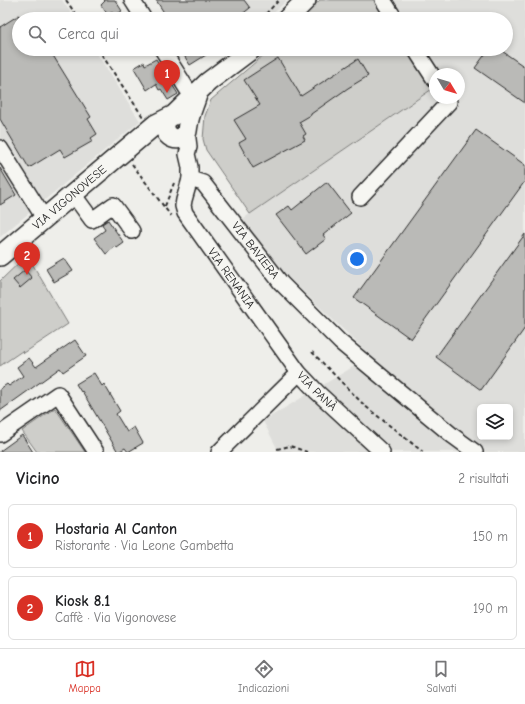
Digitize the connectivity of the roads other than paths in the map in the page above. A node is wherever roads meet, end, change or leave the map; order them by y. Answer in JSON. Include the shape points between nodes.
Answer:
{"nodes":[{"id":1,"x":132,"y":0,"type":"edge"},
{"id":2,"x":291,"y":0,"type":"edge"},
{"id":3,"x":306,"y":0,"type":"edge"},
{"id":4,"x":382,"y":0,"type":"edge"},
{"id":5,"x":140,"y":12,"type":"edge"},
{"id":6,"x":280,"y":12,"type":"edge"},
{"id":7,"x":294,"y":12,"type":"edge"},
{"id":8,"x":390,"y":12,"type":"edge"},
{"id":9,"x":166,"y":56,"type":"edge"},
{"id":10,"x":242,"y":56,"type":"edge"},
{"id":11,"x":420,"y":56,"type":"edge"},
{"id":12,"x":429,"y":71,"type":"edge"},
{"id":13,"x":197,"y":95,"type":"junction"},
{"id":14,"x":447,"y":104,"type":"edge"},
{"id":15,"x":176,"y":127,"type":"junction"},
{"id":16,"x":0,"y":148,"type":"edge"},
{"id":17,"x":190,"y":179,"type":"junction"},
{"id":18,"x":73,"y":194,"type":"junction"},
{"id":19,"x":360,"y":197,"type":"dead end"},
{"id":20,"x":44,"y":218,"type":"junction"},
{"id":21,"x":132,"y":231,"type":"dead end"},
{"id":22,"x":0,"y":256,"type":"edge"},
{"id":23,"x":299,"y":373,"type":"junction"},
{"id":24,"x":0,"y":434,"type":"edge"},
{"id":25,"x":96,"y":452,"type":"edge"},
{"id":26,"x":219,"y":452,"type":"edge"},
{"id":27,"x":382,"y":452,"type":"edge"},
{"id":28,"x":475,"y":452,"type":"edge"}],
"edges":[{"from":1,"to":5,"type":"street"},
{"from":2,"to":6,"type":"main road"},
{"from":3,"to":7,"type":"main road"},
{"from":4,"to":8,"type":"street"},
{"from":9,"to":13,"type":"street","via":[[187,89]]},
{"from":10,"to":13,"type":"main road","via":[[208,82]]},
{"from":11,"to":12,"type":"street"},
{"from":13,"to":15,"type":"main road","via":[[188,100]]},
{"from":14,"to":19,"type":"street"},
{"from":15,"to":17,"type":"street","via":[[180,151],[187,154]]},
{"from":15,"to":18,"type":"main road","name":"VIA VIGONOVESE","via":[[139,139]]},
{"from":16,"to":20,"type":"street"},
{"from":17,"to":23,"type":"street","name":"VIA RENANIA","via":[[183,206],[185,213]]},
{"from":17,"to":28,"type":"street","name":"VIA BAVIERA","via":[[203,183],[281,283],[340,342]]},
{"from":18,"to":20,"type":"main road","name":"VIA VIGONOVESE"},
{"from":18,"to":21,"type":"street","via":[[87,224],[113,205]]},
{"from":20,"to":22,"type":"main road","name":"VIA VIGONOVESE"},
{"from":23,"to":26,"type":"street","name":"VIA PANÀ"},
{"from":23,"to":27,"type":"street","name":"VIA PANÀ","via":[[316,392]]},
{"from":24,"to":25,"type":"street","via":[[58,394]]}]}
